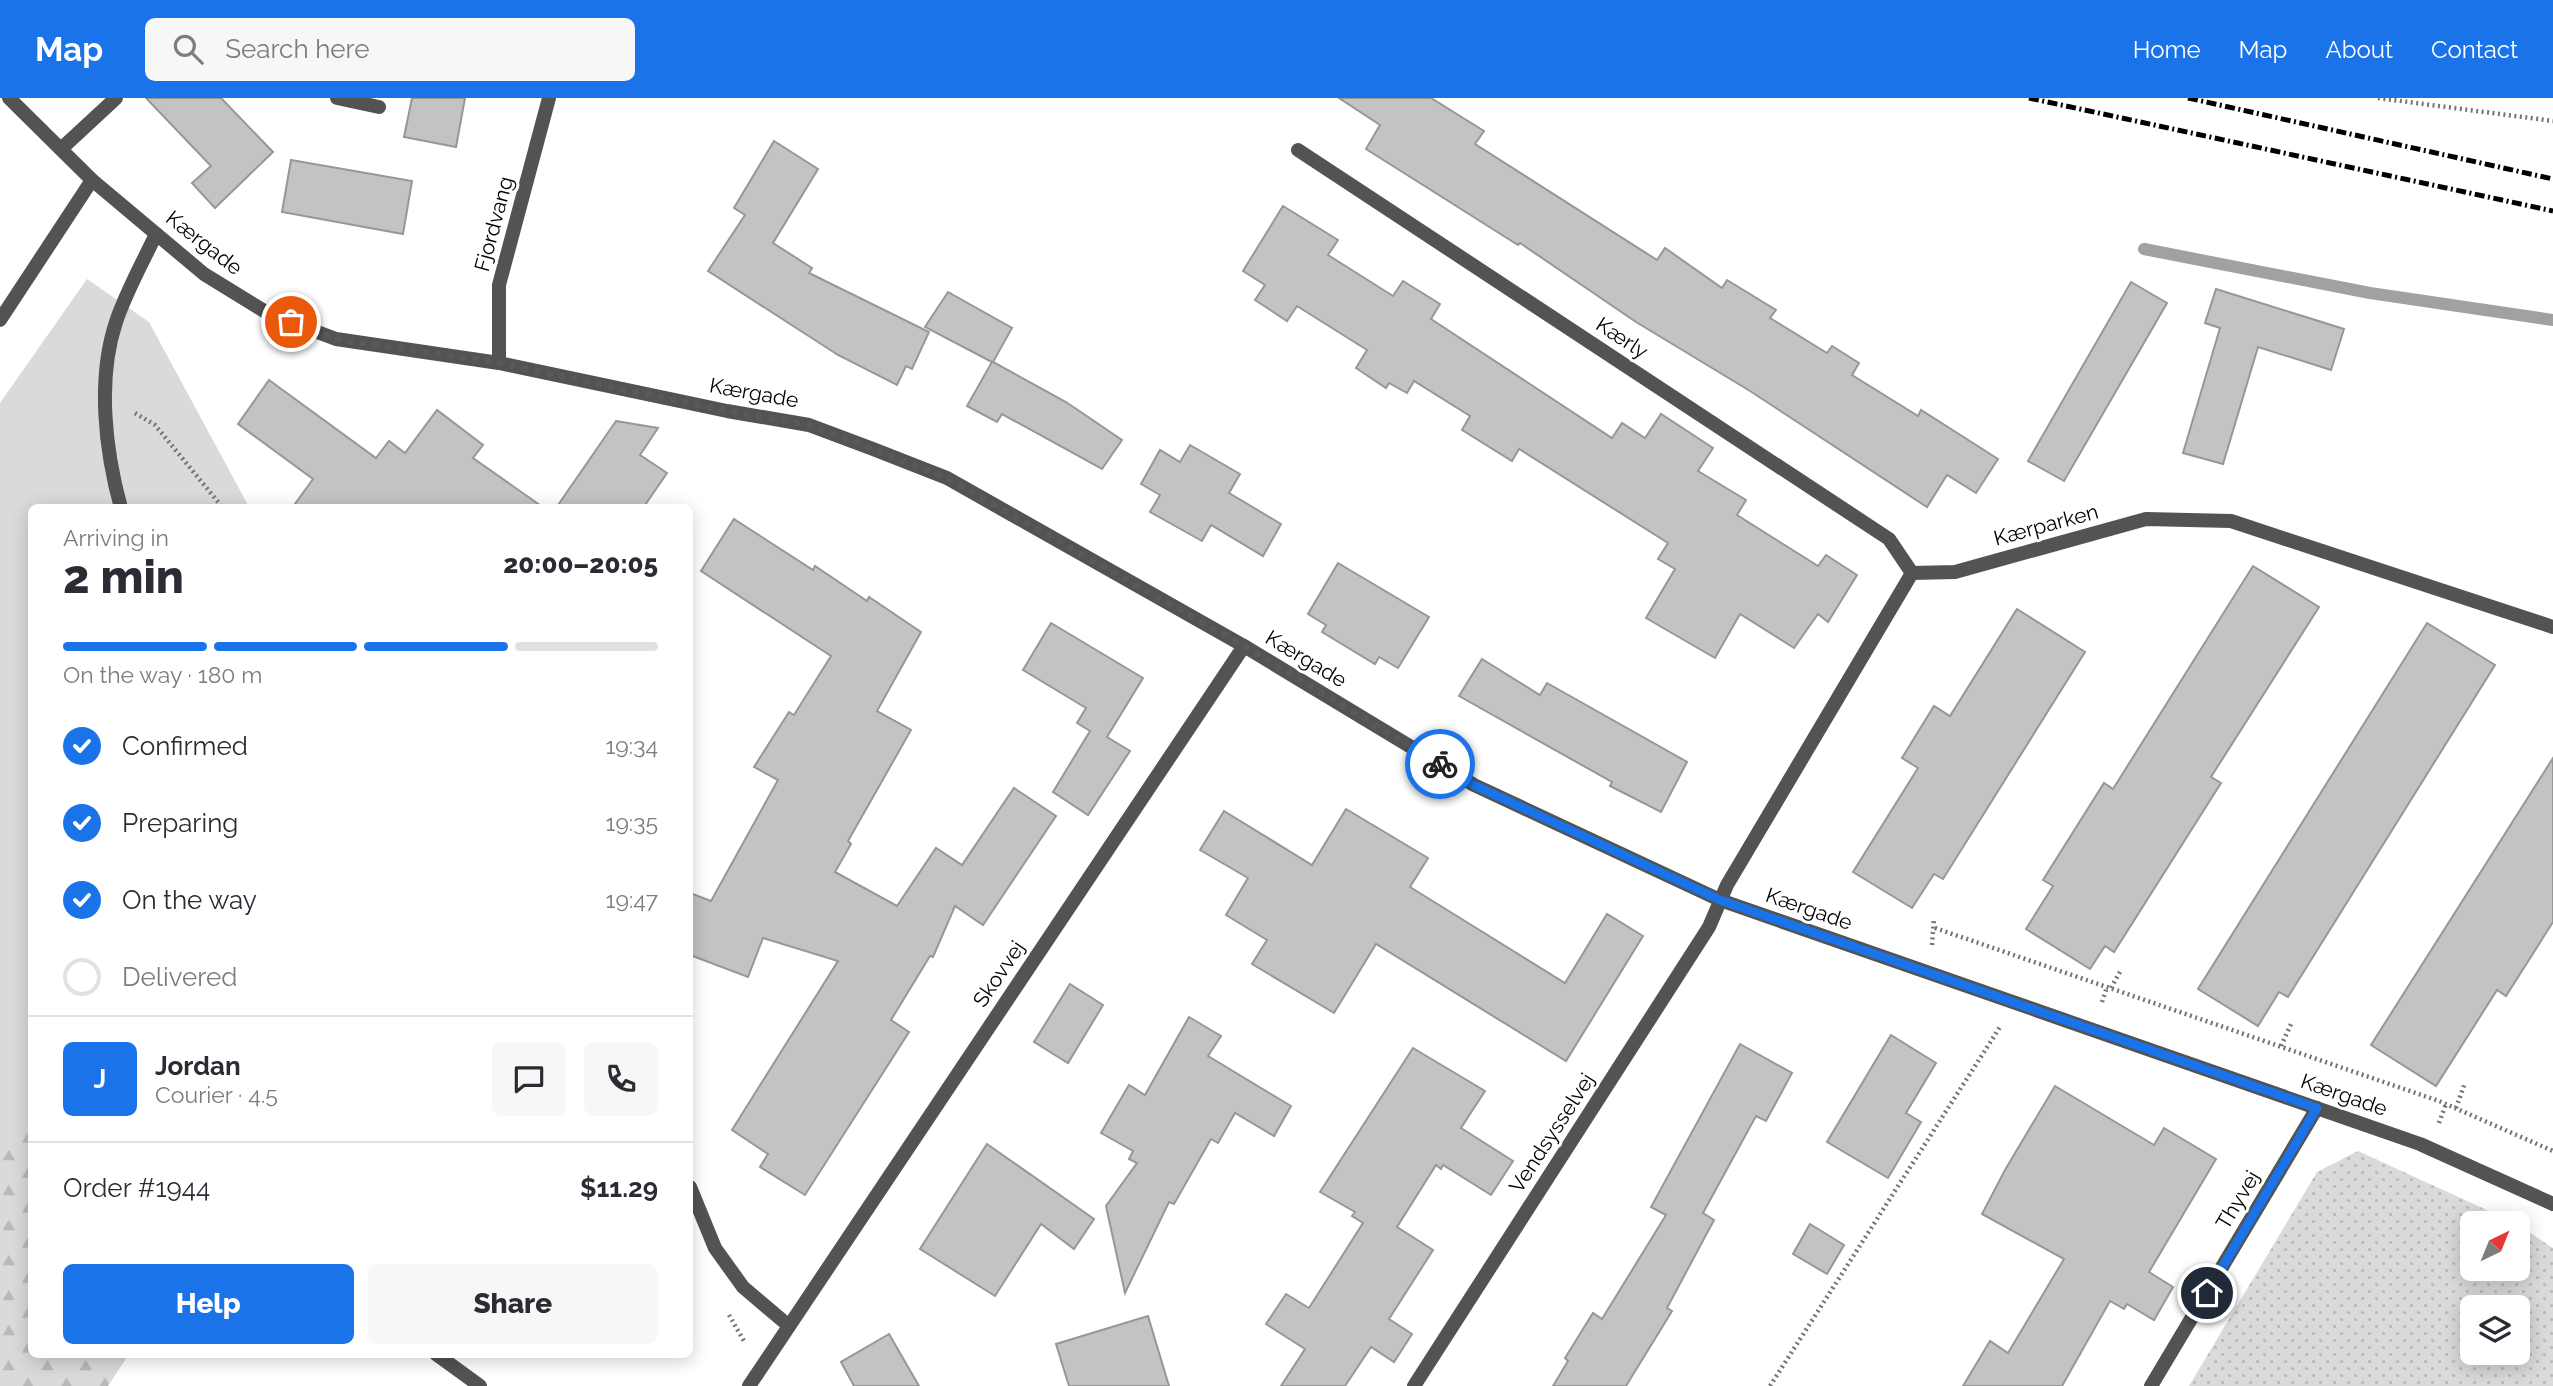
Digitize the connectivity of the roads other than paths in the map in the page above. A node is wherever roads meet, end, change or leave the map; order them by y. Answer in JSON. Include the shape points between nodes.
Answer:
{"nodes":[{"id":1,"x":9,"y":98,"type":"edge"},
{"id":2,"x":116,"y":98,"type":"edge"},
{"id":3,"x":337,"y":98,"type":"edge"},
{"id":4,"x":549,"y":98,"type":"edge"},
{"id":5,"x":379,"y":107,"type":"dead end"},
{"id":6,"x":61,"y":149,"type":"junction"},
{"id":7,"x":1298,"y":150,"type":"dead end"},
{"id":8,"x":92,"y":180,"type":"junction"},
{"id":9,"x":156,"y":233,"type":"junction"},
{"id":10,"x":0,"y":320,"type":"edge"},
{"id":11,"x":499,"y":363,"type":"junction"},
{"id":12,"x":120,"y":504,"type":"edge"},
{"id":13,"x":1912,"y":573,"type":"junction"},
{"id":14,"x":2553,"y":627,"type":"edge"},
{"id":15,"x":1244,"y":646,"type":"junction"},
{"id":16,"x":1720,"y":900,"type":"junction"},
{"id":17,"x":2317,"y":1108,"type":"junction"},
{"id":18,"x":693,"y":1194,"type":"edge"},
{"id":19,"x":2553,"y":1204,"type":"edge"},
{"id":20,"x":789,"y":1326,"type":"junction"},
{"id":21,"x":442,"y":1358,"type":"edge"},
{"id":22,"x":480,"y":1386,"type":"edge"},
{"id":23,"x":749,"y":1386,"type":"edge"},
{"id":24,"x":1414,"y":1386,"type":"edge"},
{"id":25,"x":2151,"y":1386,"type":"edge"}],
"edges":[{"from":1,"to":6,"type":"street","name":"Kærgade"},
{"from":2,"to":6,"type":"street"},
{"from":3,"to":5,"type":"street"},
{"from":4,"to":11,"type":"street","name":"Fjordvang","via":[[499,285]]},
{"from":6,"to":8,"type":"street","name":"Kærgade"},
{"from":7,"to":13,"type":"street","name":"Kærly","via":[[1889,539]]},
{"from":8,"to":9,"type":"street","name":"Kærgade"},
{"from":8,"to":10,"type":"street"},
{"from":9,"to":11,"type":"street","name":"Kærgade","via":[[204,274],[269,314],[336,339]]},
{"from":9,"to":12,"type":"street","via":[[116,323],[104,394]]},
{"from":11,"to":15,"type":"street","name":"Kærgade","via":[[809,425],[860,444],[947,478]]},
{"from":13,"to":14,"type":"street","name":"Kærparken","via":[[1955,572],[2146,519],[2231,522]]},
{"from":13,"to":16,"type":"street"},
{"from":15,"to":16,"type":"street","name":"Kærgade","via":[[1474,785]]},
{"from":15,"to":20,"type":"street","name":"Skovvej"},
{"from":16,"to":17,"type":"street","name":"Kærgade"},
{"from":16,"to":24,"type":"street","name":"Vendsysselvej","via":[[1709,927]]},
{"from":17,"to":19,"type":"street","name":"Kærgade","via":[[2420,1144]]},
{"from":17,"to":25,"type":"street","name":"Thyvej"},
{"from":18,"to":20,"type":"street","via":[[716,1248],[743,1287]]},
{"from":20,"to":23,"type":"street","name":"Skovvej"},
{"from":21,"to":22,"type":"street"}]}
